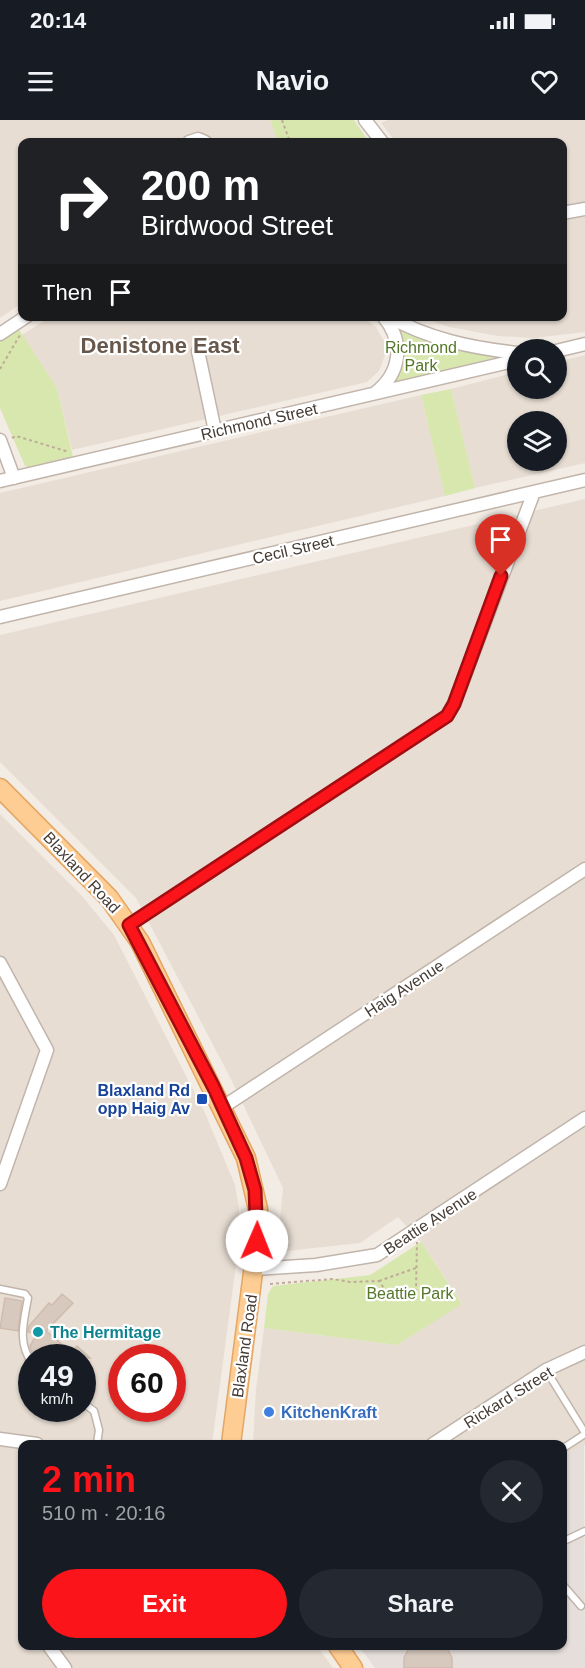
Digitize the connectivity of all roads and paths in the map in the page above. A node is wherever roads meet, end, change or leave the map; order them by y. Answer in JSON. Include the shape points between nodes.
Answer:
{"nodes":[{"id":1,"x":282,"y":120,"type":"edge"},
{"id":2,"x":365,"y":120,"type":"edge"},
{"id":3,"x":289,"y":138,"type":"edge"},
{"id":4,"x":379,"y":138,"type":"edge"},
{"id":5,"x":585,"y":209,"type":"edge"},
{"id":6,"x":567,"y":212,"type":"edge"},
{"id":7,"x":20,"y":321,"type":"edge"},
{"id":8,"x":386,"y":321,"type":"edge"},
{"id":9,"x":399,"y":321,"type":"edge"},
{"id":10,"x":0,"y":334,"type":"edge"},
{"id":11,"x":20,"y":334,"type":"dead end"},
{"id":12,"x":585,"y":344,"type":"edge"},
{"id":13,"x":567,"y":348,"type":"edge"},
{"id":14,"x":198,"y":351,"type":"dead end"},
{"id":15,"x":507,"y":351,"type":"edge"},
{"id":16,"x":507,"y":363,"type":"edge"},
{"id":17,"x":0,"y":369,"type":"edge"},
{"id":18,"x":372,"y":395,"type":"junction"},
{"id":19,"x":215,"y":431,"type":"junction"},
{"id":20,"x":0,"y":441,"type":"edge"},
{"id":21,"x":72,"y":453,"type":"dead end"},
{"id":22,"x":15,"y":478,"type":"junction"},
{"id":23,"x":585,"y":480,"type":"edge"},
{"id":24,"x":0,"y":482,"type":"edge"},
{"id":25,"x":534,"y":492,"type":"junction"},
{"id":26,"x":0,"y":617,"type":"edge"},
{"id":27,"x":0,"y":788,"type":"edge"},
{"id":28,"x":585,"y":869,"type":"edge"},
{"id":29,"x":129,"y":925,"type":"junction"},
{"id":30,"x":0,"y":963,"type":"edge"},
{"id":31,"x":223,"y":1107,"type":"junction"},
{"id":32,"x":585,"y":1118,"type":"edge"},
{"id":33,"x":0,"y":1184,"type":"edge"},
{"id":34,"x":418,"y":1230,"type":"junction"},
{"id":35,"x":417,"y":1268,"type":"junction"},
{"id":36,"x":255,"y":1269,"type":"junction"},
{"id":37,"x":379,"y":1281,"type":"junction"},
{"id":38,"x":270,"y":1284,"type":"dead end"},
{"id":39,"x":0,"y":1289,"type":"edge"},
{"id":40,"x":22,"y":1344,"type":"edge"},
{"id":41,"x":585,"y":1352,"type":"edge"},
{"id":42,"x":546,"y":1370,"type":"junction"},
{"id":43,"x":96,"y":1419,"type":"edge"},
{"id":44,"x":585,"y":1434,"type":"edge"},
{"id":45,"x":0,"y":1439,"type":"edge"},
{"id":46,"x":98,"y":1440,"type":"edge"},
{"id":47,"x":232,"y":1440,"type":"edge"},
{"id":48,"x":439,"y":1440,"type":"edge"},
{"id":49,"x":18,"y":1441,"type":"edge"},
{"id":50,"x":567,"y":1446,"type":"edge"},
{"id":51,"x":585,"y":1532,"type":"edge"},
{"id":52,"x":567,"y":1540,"type":"edge"},
{"id":53,"x":567,"y":1590,"type":"edge"},
{"id":54,"x":581,"y":1606,"type":"dead end"},
{"id":55,"x":52,"y":1650,"type":"edge"},
{"id":56,"x":341,"y":1650,"type":"edge"},
{"id":57,"x":65,"y":1668,"type":"edge"},
{"id":58,"x":353,"y":1668,"type":"edge"}],
"edges":[{"from":1,"to":3,"type":"path"},
{"from":2,"to":4,"type":"street"},
{"from":5,"to":6,"type":"street"},
{"from":7,"to":10,"type":"street"},
{"from":8,"to":18,"type":"street","via":[[397,337],[395,370]]},
{"from":9,"to":15,"type":"street","via":[[459,344]]},
{"from":11,"to":17,"type":"path"},
{"from":12,"to":13,"type":"street"},
{"from":14,"to":19,"type":"street"},
{"from":16,"to":18,"type":"street","name":"Richmond Street"},
{"from":18,"to":19,"type":"street","name":"Richmond Street"},
{"from":19,"to":22,"type":"street","name":"Richmond Street"},
{"from":20,"to":21,"type":"path","via":[[16,436]]},
{"from":20,"to":22,"type":"street"},
{"from":22,"to":24,"type":"street","name":"Richmond Street"},
{"from":23,"to":25,"type":"street","name":"Cecil Street"},
{"from":25,"to":26,"type":"street","name":"Cecil Street"},
{"from":25,"to":29,"type":"street","via":[[447,716]]},
{"from":27,"to":29,"type":"main road","name":"Blaxland Road","via":[[90,877]]},
{"from":28,"to":31,"type":"street","name":"Haig Avenue"},
{"from":29,"to":31,"type":"main road","name":"Blaxland Road"},
{"from":30,"to":33,"type":"street","via":[[47,1050]]},
{"from":31,"to":36,"type":"main road","name":"Blaxland Road","via":[[246,1158],[255,1190]]},
{"from":32,"to":34,"type":"street","name":"Beattie Avenue"},
{"from":34,"to":35,"type":"path"},
{"from":34,"to":36,"type":"street","name":"Beattie Avenue","via":[[377,1255]]},
{"from":35,"to":37,"type":"path"},
{"from":35,"to":37,"type":"path","via":[[417,1291],[403,1299],[390,1297]]},
{"from":36,"to":47,"type":"main road","name":"Blaxland Road"},
{"from":37,"to":38,"type":"path","via":[[332,1279]]},
{"from":39,"to":40,"type":"lane","via":[[28,1298]]},
{"from":41,"to":42,"type":"street","name":"Rickard Street"},
{"from":42,"to":44,"type":"lane"},
{"from":42,"to":48,"type":"street","name":"Rickard Street"},
{"from":43,"to":46,"type":"lane"},
{"from":44,"to":50,"type":"lane"},
{"from":45,"to":49,"type":"street"},
{"from":51,"to":52,"type":"lane"},
{"from":53,"to":54,"type":"lane"},
{"from":55,"to":57,"type":"street"},
{"from":56,"to":58,"type":"main road"}]}
